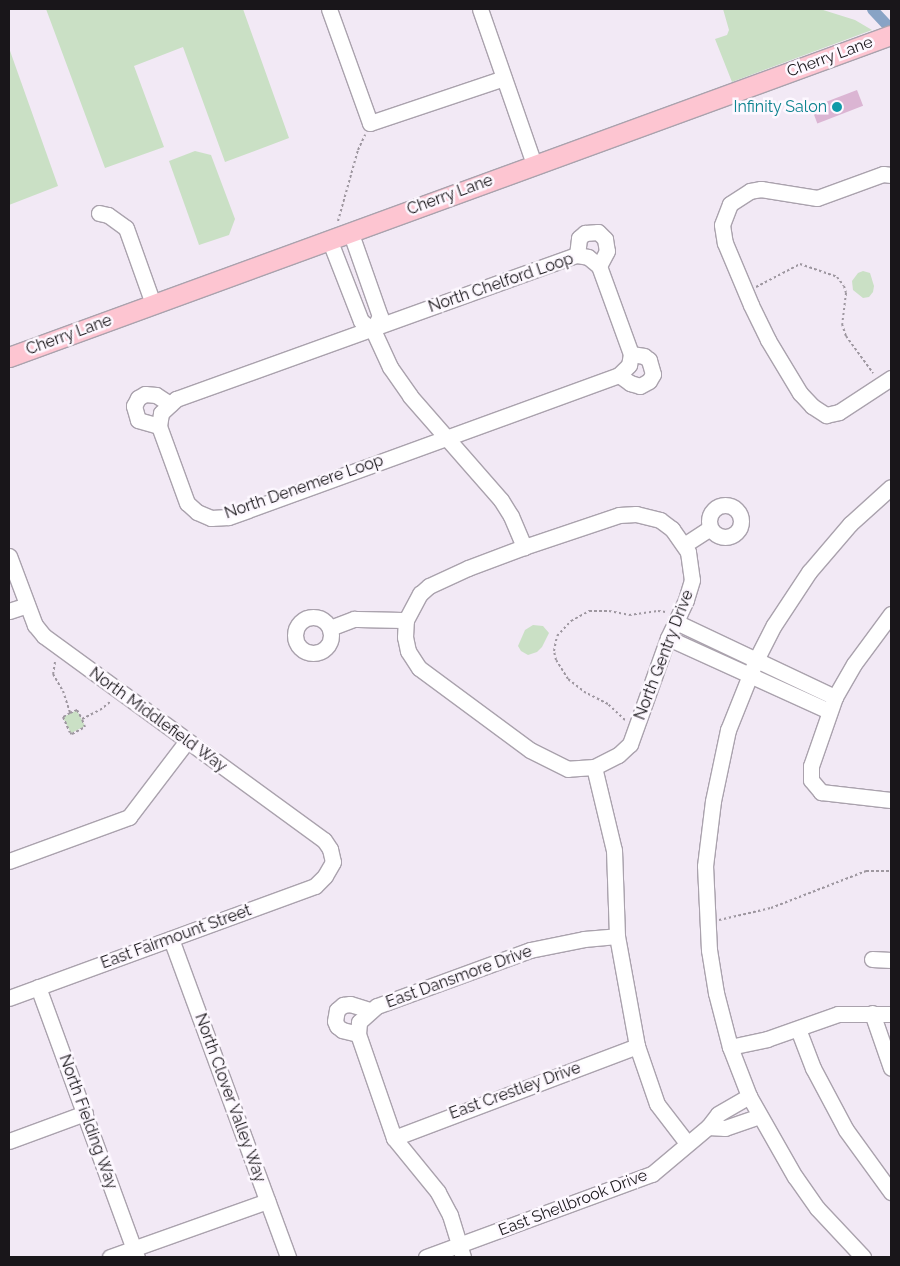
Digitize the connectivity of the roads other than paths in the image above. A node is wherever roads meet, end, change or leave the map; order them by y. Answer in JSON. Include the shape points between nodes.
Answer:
{"nodes":[{"id":1,"x":329,"y":9,"type":"edge"},
{"id":2,"x":480,"y":9,"type":"edge"},
{"id":3,"x":891,"y":35,"type":"edge"},
{"id":4,"x":504,"y":78,"type":"junction"},
{"id":5,"x":534,"y":164,"type":"junction"},
{"id":6,"x":891,"y":175,"type":"edge"},
{"id":7,"x":99,"y":213,"type":"dead end"},
{"id":8,"x":340,"y":235,"type":"junction"},
{"id":9,"x":577,"y":255,"type":"junction"},
{"id":10,"x":599,"y":266,"type":"junction"},
{"id":11,"x":153,"y":304,"type":"junction"},
{"id":12,"x":373,"y":330,"type":"junction"},
{"id":13,"x":631,"y":354,"type":"junction"},
{"id":14,"x":9,"y":357,"type":"edge"},
{"id":15,"x":619,"y":375,"type":"junction"},
{"id":16,"x":891,"y":378,"type":"edge"},
{"id":17,"x":170,"y":404,"type":"junction"},
{"id":18,"x":159,"y":426,"type":"junction"},
{"id":19,"x":446,"y":436,"type":"junction"},
{"id":20,"x":891,"y":486,"type":"edge"},
{"id":21,"x":710,"y":528,"type":"dead end"},
{"id":22,"x":684,"y":545,"type":"junction"},
{"id":23,"x":524,"y":547,"type":"junction"},
{"id":24,"x":9,"y":556,"type":"edge"},
{"id":25,"x":27,"y":605,"type":"junction"},
{"id":26,"x":9,"y":611,"type":"edge"},
{"id":27,"x":891,"y":614,"type":"edge"},
{"id":28,"x":671,"y":617,"type":"junction"},
{"id":29,"x":406,"y":620,"type":"junction"},
{"id":30,"x":330,"y":628,"type":"dead end"},
{"id":31,"x":668,"y":638,"type":"junction"},
{"id":32,"x":756,"y":660,"type":"junction"},
{"id":33,"x":750,"y":674,"type":"junction"},
{"id":34,"x":835,"y":697,"type":"junction"},
{"id":35,"x":829,"y":711,"type":"junction"},
{"id":36,"x":187,"y":741,"type":"junction"},
{"id":37,"x":594,"y":767,"type":"junction"},
{"id":38,"x":891,"y":800,"type":"edge"},
{"id":39,"x":9,"y":861,"type":"edge"},
{"id":40,"x":333,"y":862,"type":"joint"},
{"id":41,"x":617,"y":936,"type":"junction"},
{"id":42,"x":171,"y":939,"type":"junction"},
{"id":43,"x":872,"y":959,"type":"dead end"},
{"id":44,"x":891,"y":960,"type":"edge"},
{"id":45,"x":38,"y":987,"type":"junction"},
{"id":46,"x":9,"y":998,"type":"edge"},
{"id":47,"x":370,"y":1010,"type":"junction"},
{"id":48,"x":872,"y":1013,"type":"junction"},
{"id":49,"x":891,"y":1014,"type":"edge"},
{"id":50,"x":798,"y":1029,"type":"junction"},
{"id":51,"x":358,"y":1034,"type":"junction"},
{"id":52,"x":637,"y":1046,"type":"junction"},
{"id":53,"x":730,"y":1047,"type":"junction"},
{"id":54,"x":891,"y":1068,"type":"edge"},
{"id":55,"x":749,"y":1096,"type":"junction"},
{"id":56,"x":85,"y":1113,"type":"junction"},
{"id":57,"x":759,"y":1116,"type":"junction"},
{"id":58,"x":708,"y":1127,"type":"junction"},
{"id":59,"x":394,"y":1138,"type":"junction"},
{"id":60,"x":9,"y":1141,"type":"edge"},
{"id":61,"x":686,"y":1143,"type":"junction"},
{"id":62,"x":891,"y":1192,"type":"edge"},
{"id":63,"x":267,"y":1201,"type":"junction"},
{"id":64,"x":461,"y":1251,"type":"edge"},
{"id":65,"x":136,"y":1253,"type":"edge"},
{"id":66,"x":110,"y":1257,"type":"edge"},
{"id":67,"x":288,"y":1257,"type":"edge"},
{"id":68,"x":426,"y":1257,"type":"edge"},
{"id":69,"x":863,"y":1257,"type":"edge"}],
"edges":[{"from":1,"to":4,"type":"street","via":[[370,123]]},
{"from":2,"to":4,"type":"street"},
{"from":3,"to":5,"type":"main road","name":"Cherry Lane"},
{"from":4,"to":5,"type":"street"},
{"from":5,"to":8,"type":"main road","name":"Cherry Lane"},
{"from":6,"to":16,"type":"street","via":[[883,174],[817,198],[761,189],[750,191],[730,204],[722,225],[725,243],[755,314],[800,393],[812,406],[826,415],[839,412]]},
{"from":7,"to":11,"type":"street","via":[[108,215],[126,228]]},
{"from":8,"to":11,"type":"main road","name":"Cherry Lane"},
{"from":8,"to":12,"type":"street","via":[[361,321]]},
{"from":8,"to":12,"type":"street","via":[[380,316]]},
{"from":9,"to":10,"type":"street","name":"North Chelford Loop","via":[[588,257]]},
{"from":9,"to":10,"type":"street","via":[[579,238],[589,232],[598,232],[605,239],[607,251]]},
{"from":9,"to":12,"type":"street","name":"North Chelford Loop","via":[[459,295]]},
{"from":10,"to":13,"type":"street","name":"North Chelford Loop"},
{"from":11,"to":14,"type":"main road","name":"Cherry Lane"},
{"from":12,"to":17,"type":"street","via":[[211,385]]},
{"from":12,"to":19,"type":"street","via":[[390,367],[410,396]]},
{"from":13,"to":15,"type":"street","via":[[629,364]]},
{"from":13,"to":15,"type":"street","via":[[649,360],[653,374],[649,381],[640,386],[630,384]]},
{"from":15,"to":19,"type":"street"},
{"from":17,"to":18,"type":"street","via":[[161,413]]},
{"from":17,"to":18,"type":"street","via":[[156,395],[145,394],[138,398],[134,406],[138,420]]},
{"from":18,"to":19,"type":"street","name":"North Denemere Loop","via":[[187,503],[211,518],[228,517]]},
{"from":19,"to":23,"type":"street","via":[[501,500],[512,516]]},
{"from":20,"to":32,"type":"street","via":[[850,524],[809,572],[774,625]]},
{"from":21,"to":22,"type":"street"},
{"from":22,"to":23,"type":"street","name":"North Gentry Drive","via":[[660,520],[636,514],[619,515]]},
{"from":22,"to":28,"type":"street","name":"North Gentry Drive","via":[[692,580]]},
{"from":23,"to":29,"type":"street","name":"North Gentry Drive","via":[[429,586],[420,594]]},
{"from":24,"to":25,"type":"street","name":"North Middlefield Way"},
{"from":25,"to":26,"type":"street"},
{"from":25,"to":36,"type":"street","name":"North Middlefield Way","via":[[35,625],[44,636]]},
{"from":27,"to":34,"type":"street","via":[[854,664]]},
{"from":28,"to":31,"type":"street","name":"North Gentry Drive"},
{"from":28,"to":32,"type":"street"},
{"from":29,"to":30,"type":"street","via":[[354,619]]},
{"from":29,"to":37,"type":"street","via":[[408,651],[419,668],[530,750],[568,769]]},
{"from":31,"to":33,"type":"street"},
{"from":31,"to":37,"type":"street","name":"North Gentry Drive","via":[[630,744],[618,755]]},
{"from":32,"to":33,"type":"street"},
{"from":32,"to":34,"type":"street"},
{"from":33,"to":35,"type":"street"},
{"from":33,"to":53,"type":"street","via":[[728,730],[713,801],[706,866],[709,950]]},
{"from":34,"to":35,"type":"street"},
{"from":35,"to":38,"type":"street","via":[[811,766],[811,780],[826,794]]},
{"from":36,"to":39,"type":"street","via":[[129,817]]},
{"from":36,"to":40,"type":"street","name":"North Middlefield Way","via":[[324,840]]},
{"from":37,"to":41,"type":"street","via":[[614,850]]},
{"from":40,"to":42,"type":"street","name":"East Fairmount Street","via":[[315,886]]},
{"from":41,"to":47,"type":"street","name":"East Dansmore Drive","via":[[584,938],[530,950]]},
{"from":41,"to":52,"type":"street"},
{"from":42,"to":45,"type":"street","name":"East Fairmount Street"},
{"from":42,"to":63,"type":"street","name":"North Clover Valley Way"},
{"from":43,"to":44,"type":"street"},
{"from":45,"to":46,"type":"street","name":"East Fairmount Street"},
{"from":45,"to":56,"type":"street","name":"North Fielding Way"},
{"from":47,"to":51,"type":"street","name":"East Dansmore Drive","via":[[359,1022]]},
{"from":47,"to":51,"type":"street","via":[[350,1004],[337,1010],[337,1026]]},
{"from":48,"to":49,"type":"street"},
{"from":48,"to":50,"type":"street","via":[[838,1014]]},
{"from":48,"to":54,"type":"street"},
{"from":50,"to":53,"type":"street"},
{"from":50,"to":62,"type":"street","via":[[812,1068],[846,1130]]},
{"from":51,"to":59,"type":"street"},
{"from":52,"to":59,"type":"street","name":"East Crestley Drive"},
{"from":52,"to":61,"type":"street","via":[[657,1104]]},
{"from":53,"to":55,"type":"street"},
{"from":55,"to":57,"type":"street"},
{"from":55,"to":58,"type":"street","name":"East Shellbrook Drive","via":[[718,1114]]},
{"from":56,"to":60,"type":"street"},
{"from":56,"to":65,"type":"street","name":"North Fielding Way"},
{"from":57,"to":58,"type":"street","via":[[725,1128]]},
{"from":57,"to":69,"type":"street","via":[[817,1208]]},
{"from":58,"to":61,"type":"street","name":"East Shellbrook Drive"},
{"from":59,"to":64,"type":"street","via":[[438,1192],[450,1215]]},
{"from":61,"to":64,"type":"street","name":"East Shellbrook Drive","via":[[652,1174]]},
{"from":63,"to":65,"type":"street"},
{"from":63,"to":67,"type":"street","name":"North Clover Valley Way"},
{"from":64,"to":68,"type":"street","name":"East Shellbrook Drive"},
{"from":65,"to":66,"type":"street"}]}
